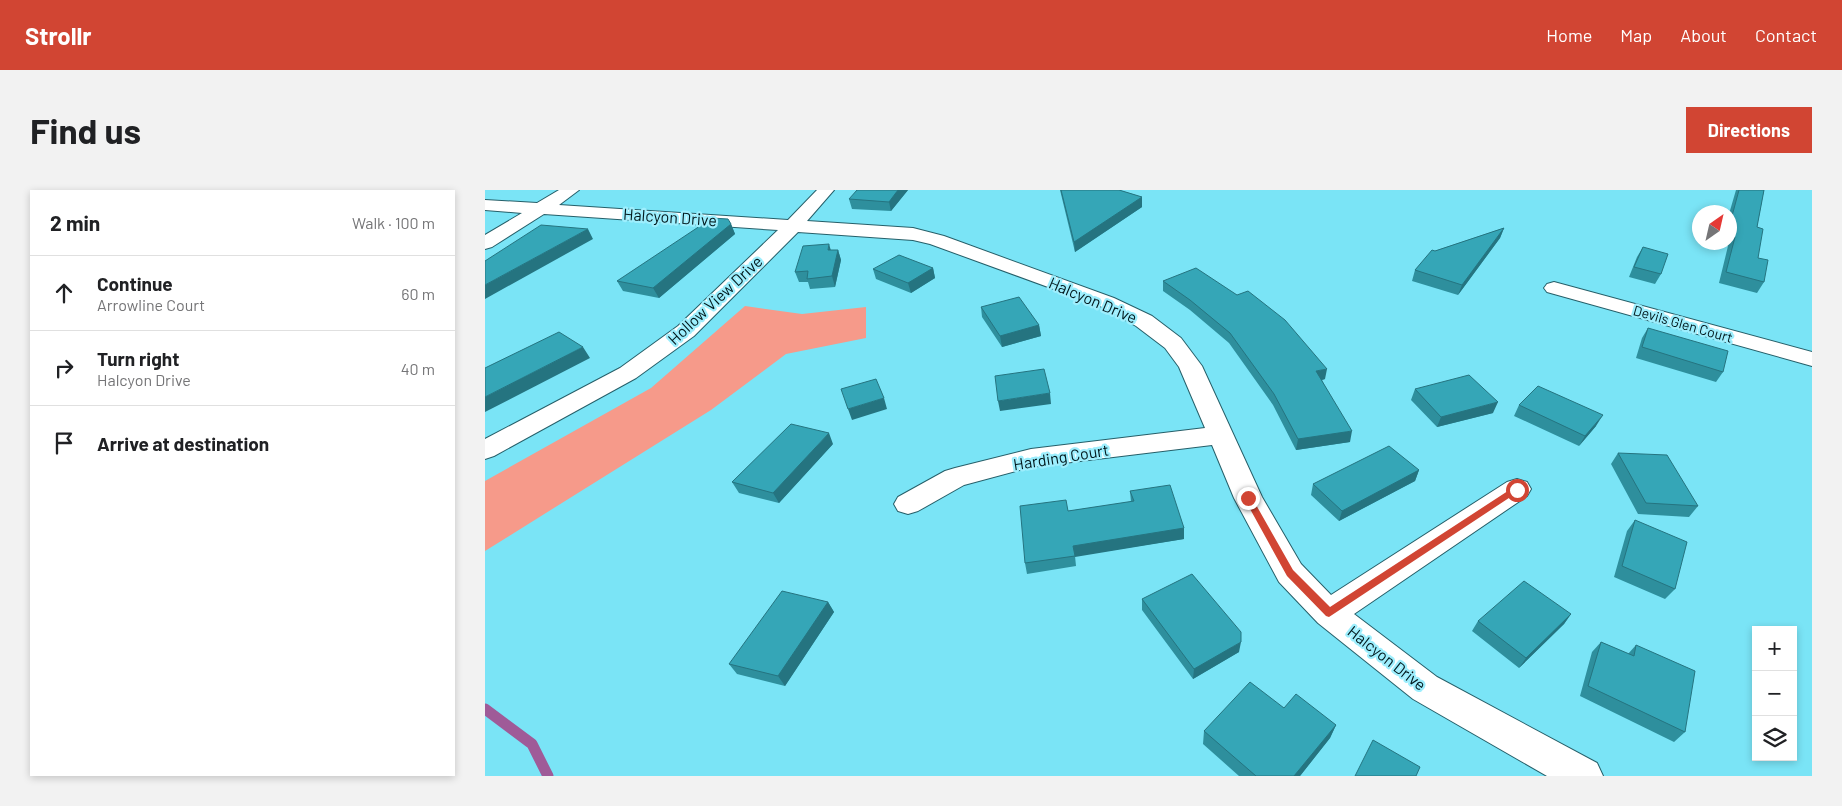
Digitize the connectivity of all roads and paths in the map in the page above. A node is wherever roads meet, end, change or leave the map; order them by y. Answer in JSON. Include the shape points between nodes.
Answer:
{"nodes":[{"id":1,"x":571,"y":190,"type":"edge"},
{"id":2,"x":826,"y":190,"type":"edge"},
{"id":3,"x":485,"y":205,"type":"edge"},
{"id":4,"x":542,"y":208,"type":"junction"},
{"id":5,"x":793,"y":226,"type":"junction"},
{"id":6,"x":485,"y":243,"type":"edge"},
{"id":7,"x":1554,"y":288,"type":"dead end"},
{"id":8,"x":1812,"y":360,"type":"edge"},
{"id":9,"x":1221,"y":435,"type":"junction"},
{"id":10,"x":485,"y":450,"type":"edge"},
{"id":11,"x":1517,"y":490,"type":"dead end"},
{"id":12,"x":908,"y":504,"type":"dead end"},
{"id":13,"x":1329,"y":613,"type":"junction"},
{"id":14,"x":1584,"y":776,"type":"edge"}],
"edges":[{"from":1,"to":4,"type":"street"},
{"from":2,"to":5,"type":"street","name":"Hollow View Drive"},
{"from":3,"to":4,"type":"street","name":"Halcyon Drive"},
{"from":4,"to":5,"type":"street","name":"Halcyon Drive"},
{"from":4,"to":6,"type":"street"},
{"from":5,"to":9,"type":"street","name":"Halcyon Drive","via":[[913,234],[1107,302],[1144,321],[1173,343],[1190,366]]},
{"from":5,"to":10,"type":"street","name":"Hollow View Drive","via":[[687,331],[628,373]]},
{"from":7,"to":8,"type":"street","name":"Devils Glen Court"},
{"from":9,"to":12,"type":"street","name":"Harding Court","via":[[1031,458],[955,478]]},
{"from":9,"to":13,"type":"street","name":"Halcyon Drive","via":[[1248,498],[1290,573]]},
{"from":11,"to":13,"type":"street"},
{"from":13,"to":14,"type":"street","name":"Halcyon Drive","via":[[1425,688]]}]}
